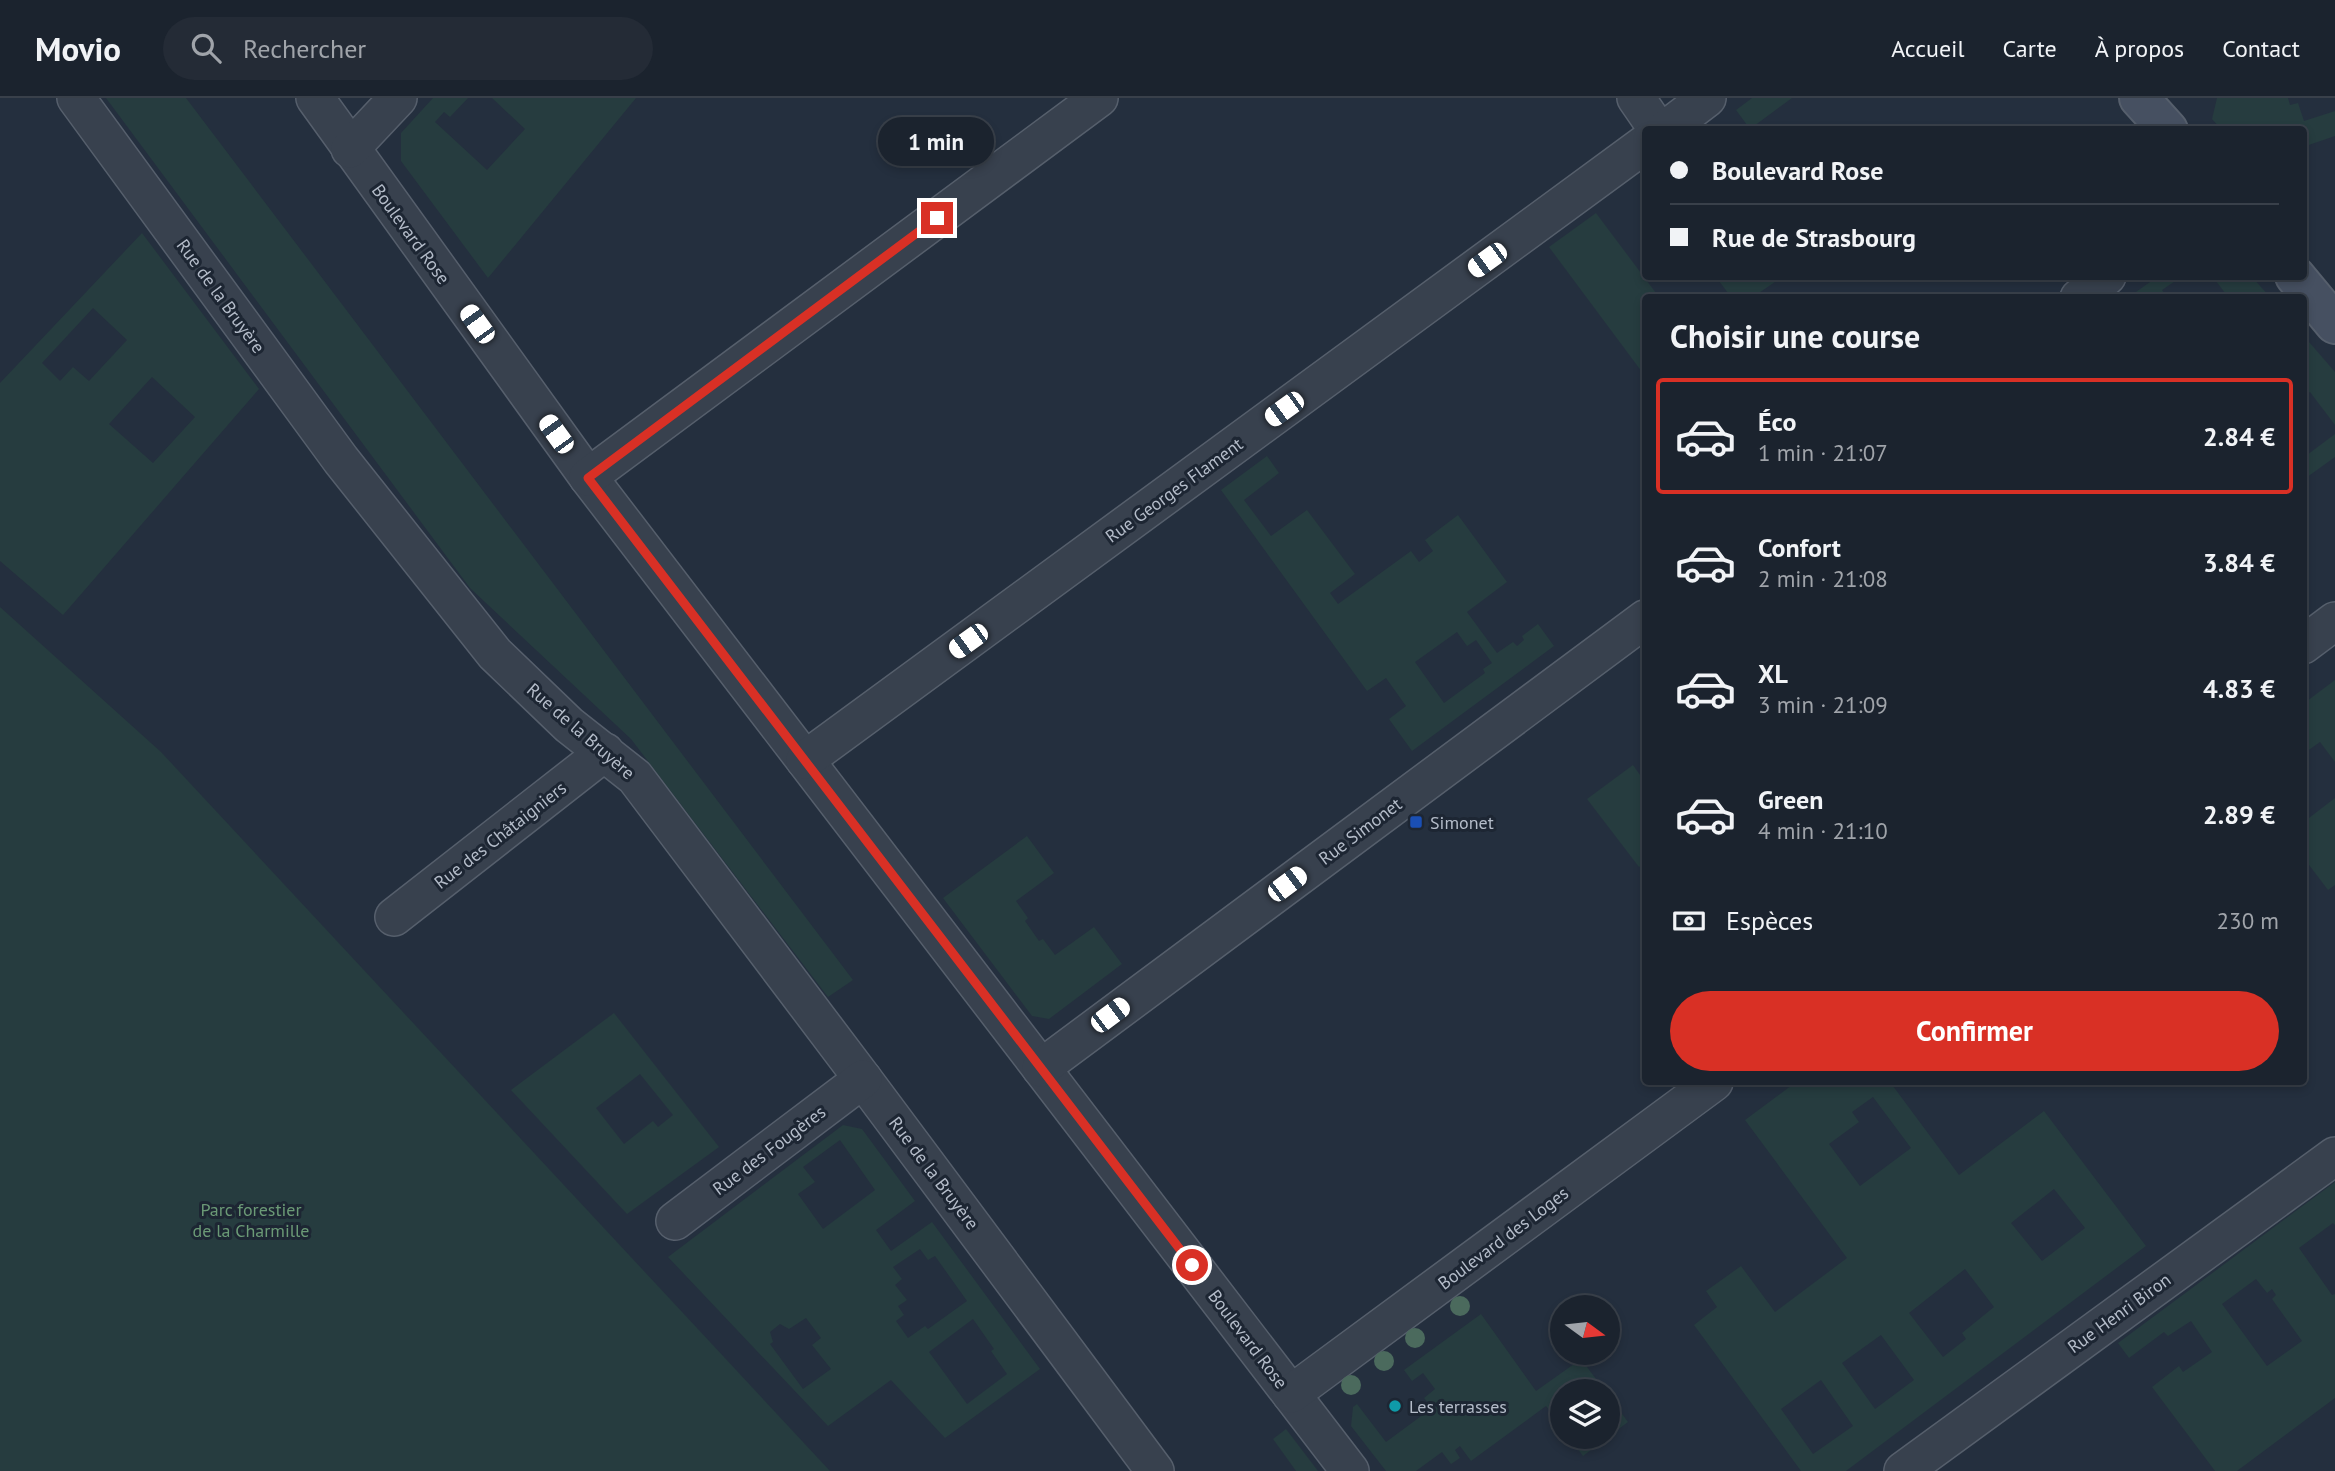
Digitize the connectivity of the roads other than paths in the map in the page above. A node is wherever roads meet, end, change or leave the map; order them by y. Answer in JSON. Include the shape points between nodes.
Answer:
{"nodes":[{"id":1,"x":76,"y":98,"type":"edge"},
{"id":2,"x":315,"y":98,"type":"edge"},
{"id":3,"x":398,"y":98,"type":"edge"},
{"id":4,"x":1636,"y":98,"type":"edge"},
{"id":5,"x":1707,"y":98,"type":"edge"},
{"id":6,"x":2139,"y":98,"type":"edge"},
{"id":7,"x":1091,"y":100,"type":"edge"},
{"id":8,"x":1655,"y":126,"type":"edge"},
{"id":9,"x":1670,"y":126,"type":"edge"},
{"id":10,"x":2164,"y":126,"type":"edge"},
{"id":11,"x":1642,"y":146,"type":"edge"},
{"id":12,"x":350,"y":149,"type":"junction"},
{"id":13,"x":2102,"y":280,"type":"edge"},
{"id":14,"x":2298,"y":280,"type":"edge"},
{"id":15,"x":2084,"y":294,"type":"edge"},
{"id":16,"x":2335,"y":324,"type":"edge"},
{"id":17,"x":588,"y":478,"type":"junction"},
{"id":18,"x":1642,"y":621,"type":"edge"},
{"id":19,"x":2335,"y":621,"type":"edge"},
{"id":20,"x":2307,"y":642,"type":"edge"},
{"id":21,"x":606,"y":752,"type":"junction"},
{"id":22,"x":805,"y":760,"type":"junction"},
{"id":23,"x":394,"y":917,"type":"dead end"},
{"id":24,"x":1041,"y":1068,"type":"junction"},
{"id":25,"x":863,"y":1079,"type":"junction"},
{"id":26,"x":1710,"y":1085,"type":"edge"},
{"id":27,"x":2335,"y":1156,"type":"edge"},
{"id":28,"x":675,"y":1221,"type":"dead end"},
{"id":29,"x":1291,"y":1394,"type":"junction"},
{"id":30,"x":1155,"y":1471,"type":"edge"},
{"id":31,"x":1350,"y":1471,"type":"edge"},
{"id":32,"x":1903,"y":1471,"type":"edge"}],
"edges":[{"from":1,"to":21,"type":"street","name":"Rue de la Bruyère","via":[[341,460],[495,654],[569,725]]},
{"from":2,"to":12,"type":"street","name":"Boulevard Rose"},
{"from":3,"to":12,"type":"street"},
{"from":4,"to":8,"type":"street"},
{"from":5,"to":9,"type":"street"},
{"from":6,"to":10,"type":"street"},
{"from":7,"to":17,"type":"street"},
{"from":11,"to":22,"type":"street","name":"Rue Georges Flament"},
{"from":12,"to":17,"type":"street","name":"Boulevard Rose"},
{"from":13,"to":15,"type":"street"},
{"from":14,"to":16,"type":"street"},
{"from":17,"to":22,"type":"street","name":"Boulevard Rose"},
{"from":18,"to":24,"type":"street","name":"Rue Simonet"},
{"from":19,"to":20,"type":"street"},
{"from":21,"to":23,"type":"street","name":"Rue des Châtaigniers"},
{"from":21,"to":25,"type":"street","name":"Rue de la Bruyère","via":[[635,777]]},
{"from":22,"to":24,"type":"street","name":"Boulevard Rose"},
{"from":24,"to":29,"type":"street","name":"Boulevard Rose"},
{"from":25,"to":28,"type":"street","name":"Rue des Fougères"},
{"from":25,"to":30,"type":"street","name":"Rue de la Bruyère"},
{"from":26,"to":29,"type":"street","name":"Boulevard des Loges"},
{"from":27,"to":32,"type":"street","name":"Rue Henri Biron"},
{"from":29,"to":31,"type":"street","name":"Boulevard Rose"}]}
